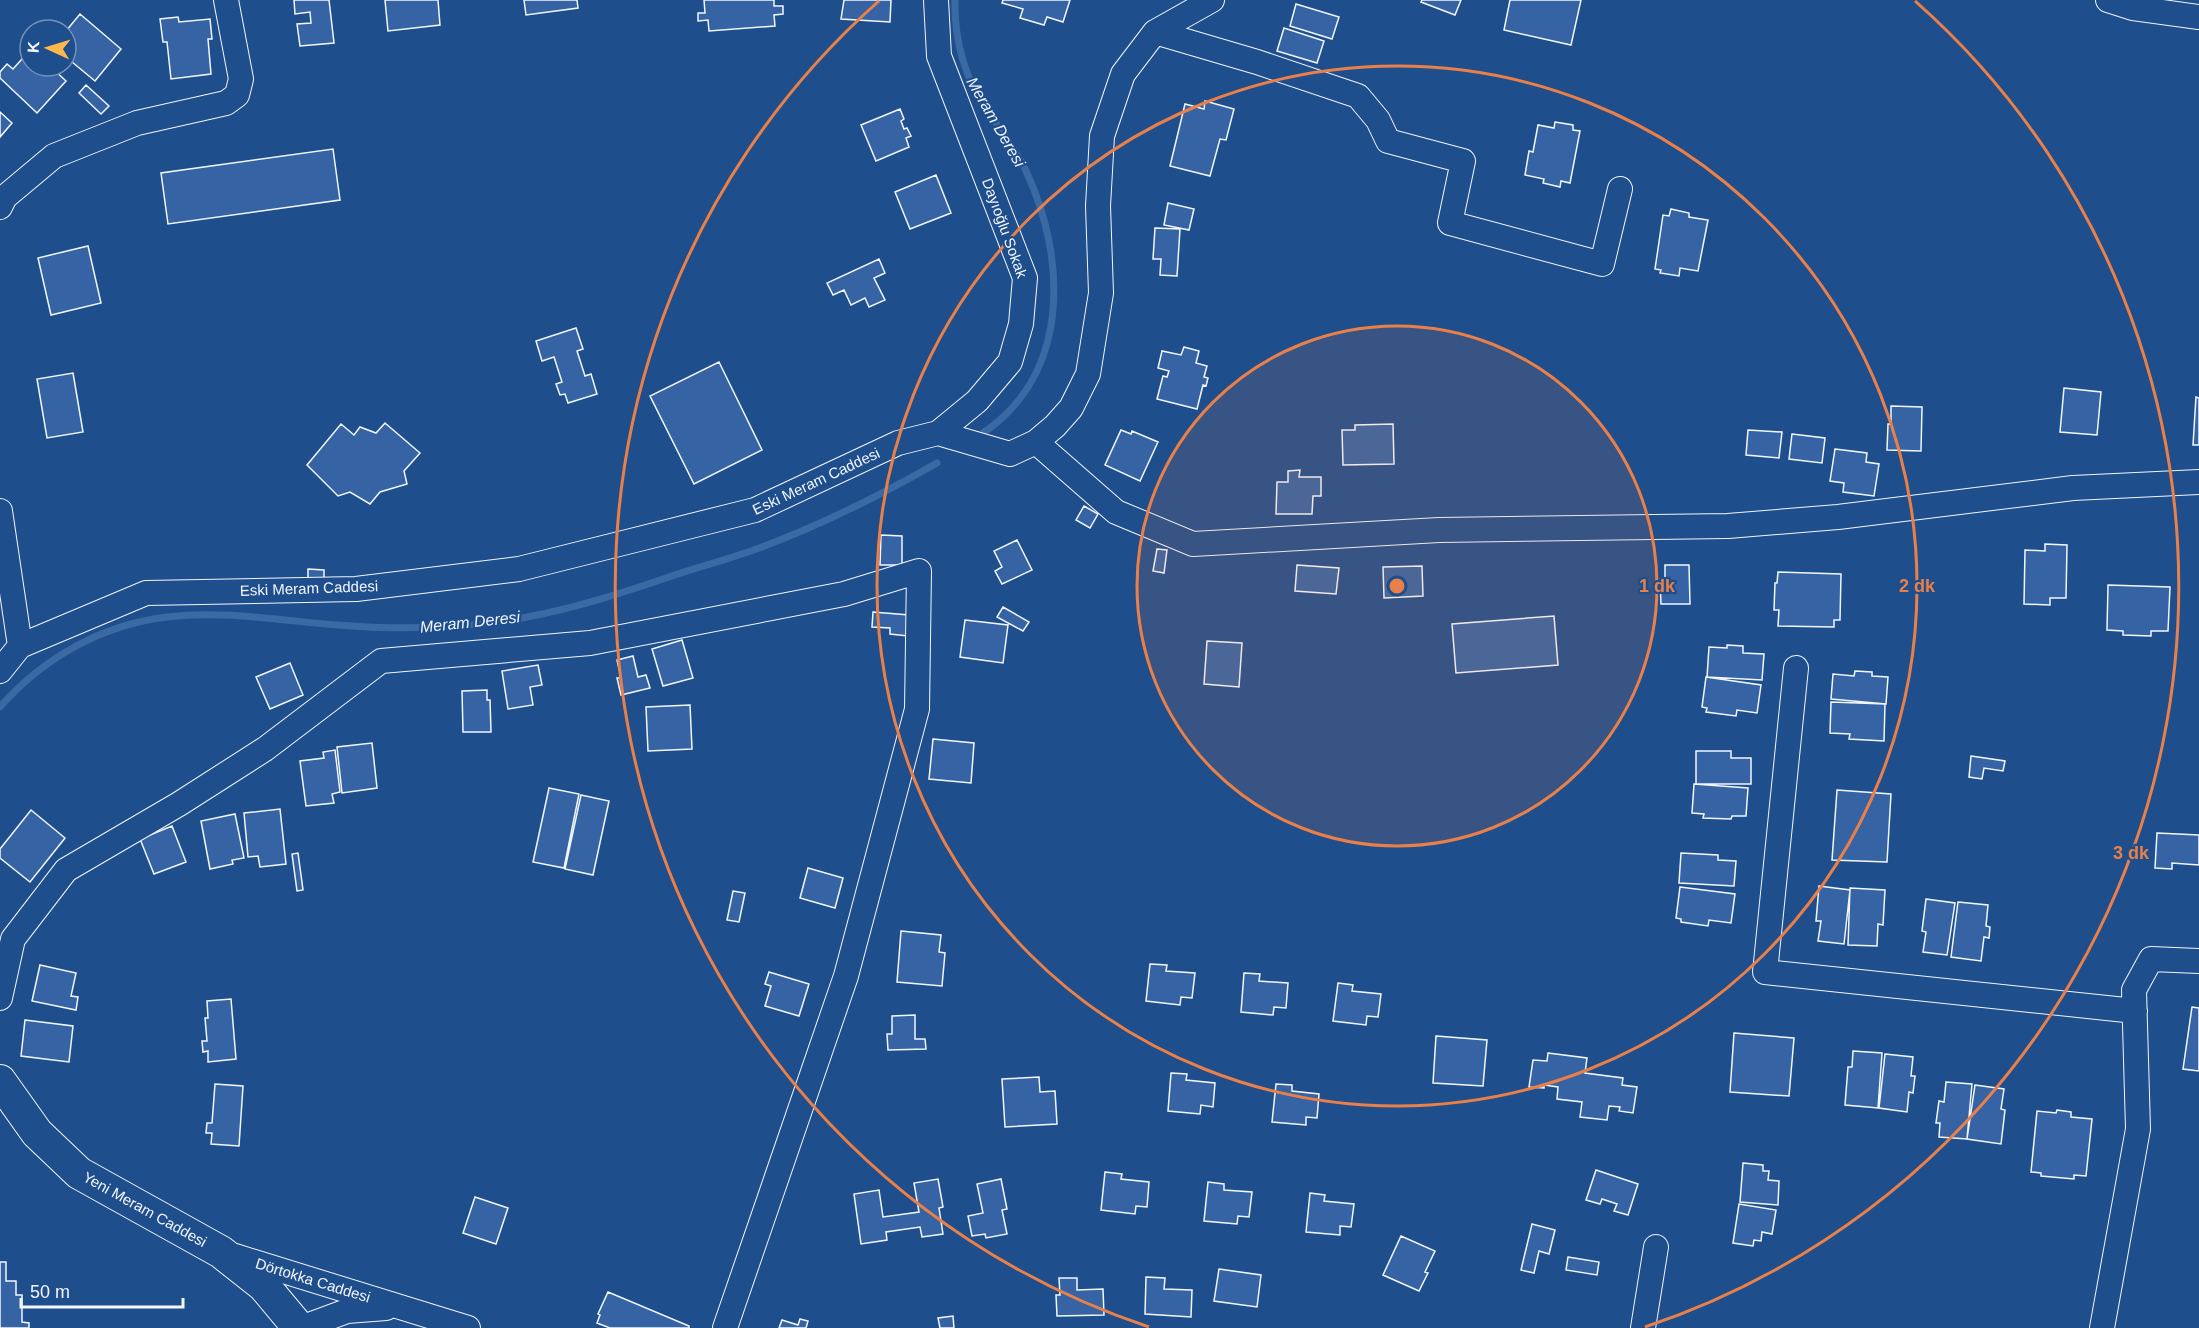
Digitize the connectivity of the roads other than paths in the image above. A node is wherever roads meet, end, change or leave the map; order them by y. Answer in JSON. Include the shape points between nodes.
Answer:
{"nodes":[{"id":1,"x":226,"y":0,"type":"edge"},
{"id":2,"x":936,"y":0,"type":"edge"},
{"id":3,"x":1212,"y":0,"type":"edge"},
{"id":4,"x":2108,"y":0,"type":"edge"},
{"id":5,"x":2199,"y":17,"type":"edge"},
{"id":6,"x":1155,"y":32,"type":"junction"},
{"id":7,"x":1620,"y":189,"type":"dead end"},
{"id":8,"x":0,"y":207,"type":"edge"},
{"id":9,"x":938,"y":433,"type":"junction"},
{"id":10,"x":1035,"y":442,"type":"junction"},
{"id":11,"x":2199,"y":482,"type":"edge"},
{"id":12,"x":0,"y":511,"type":"edge"},
{"id":13,"x":20,"y":646,"type":"junction"},
{"id":14,"x":1796,"y":668,"type":"dead end"},
{"id":15,"x":0,"y":671,"type":"edge"},
{"id":16,"x":2199,"y":961,"type":"edge"},
{"id":17,"x":0,"y":998,"type":"edge"},
{"id":18,"x":2135,"y":1011,"type":"junction"},
{"id":19,"x":0,"y":1081,"type":"edge"},
{"id":20,"x":0,"y":1107,"type":"edge"},
{"id":21,"x":1656,"y":1247,"type":"dead end"},
{"id":22,"x":221,"y":1252,"type":"junction"},
{"id":23,"x":406,"y":1308,"type":"junction"},
{"id":24,"x":271,"y":1328,"type":"edge"},
{"id":25,"x":300,"y":1328,"type":"edge"},
{"id":26,"x":468,"y":1328,"type":"edge"},
{"id":27,"x":725,"y":1328,"type":"edge"},
{"id":28,"x":1643,"y":1328,"type":"edge"},
{"id":29,"x":2102,"y":1328,"type":"edge"}],
"edges":[{"from":1,"to":8,"type":"street","via":[[241,79],[237,95],[225,103],[136,123],[54,156],[5,197]]},
{"from":2,"to":9,"type":"street","name":"Dayıoğlu Sokak","via":[[939,56],[1025,278],[1021,324],[1010,362],[977,400]]},
{"from":3,"to":6,"type":"street"},
{"from":4,"to":5,"type":"street","via":[[2133,8]]},
{"from":6,"to":7,"type":"street","via":[[1358,96],[1378,120],[1388,141],[1463,161],[1450,223],[1602,264]]},
{"from":6,"to":10,"type":"street","via":[[1123,75],[1102,136],[1098,206],[1101,293],[1088,374],[1071,408]]},
{"from":9,"to":10,"type":"street","via":[[1010,454]]},
{"from":9,"to":13,"type":"street","name":"Eski Meram Caddesi","via":[[898,443],[755,510],[519,568],[356,589],[146,593]]},
{"from":10,"to":11,"type":"street","via":[[1116,512],[1193,544],[1439,530],[1728,526],[1838,517],[2073,488]]},
{"from":12,"to":13,"type":"street"},
{"from":13,"to":15,"type":"street","name":"Eski Meram Caddesi"},
{"from":14,"to":18,"type":"street","via":[[1764,972]]},
{"from":16,"to":18,"type":"street","via":[[2151,959],[2134,990]]},
{"from":17,"to":27,"type":"street","via":[[13,939],[66,870],[265,749],[381,661],[591,643],[844,594],[919,571],[917,709],[846,976]]},
{"from":18,"to":29,"type":"street","via":[[2138,1129]]},
{"from":19,"to":22,"type":"main road","name":"Yeni Meram Caddesi","via":[[37,1132],[79,1173]]},
{"from":20,"to":24,"type":"main road","name":"Yeni Meram Caddesi","via":[[42,1158],[74,1188],[219,1274],[251,1301]]},
{"from":21,"to":28,"type":"street"},
{"from":22,"to":23,"type":"street","name":"Dörtokka Caddesi"},
{"from":22,"to":25,"type":"main road","name":"Yeni Meram Caddesi","via":[[264,1286]]},
{"from":23,"to":25,"type":"street","name":"Dörtokka Caddesi","via":[[347,1311]]},
{"from":23,"to":26,"type":"street","name":"Dörtokka Caddesi"}]}
